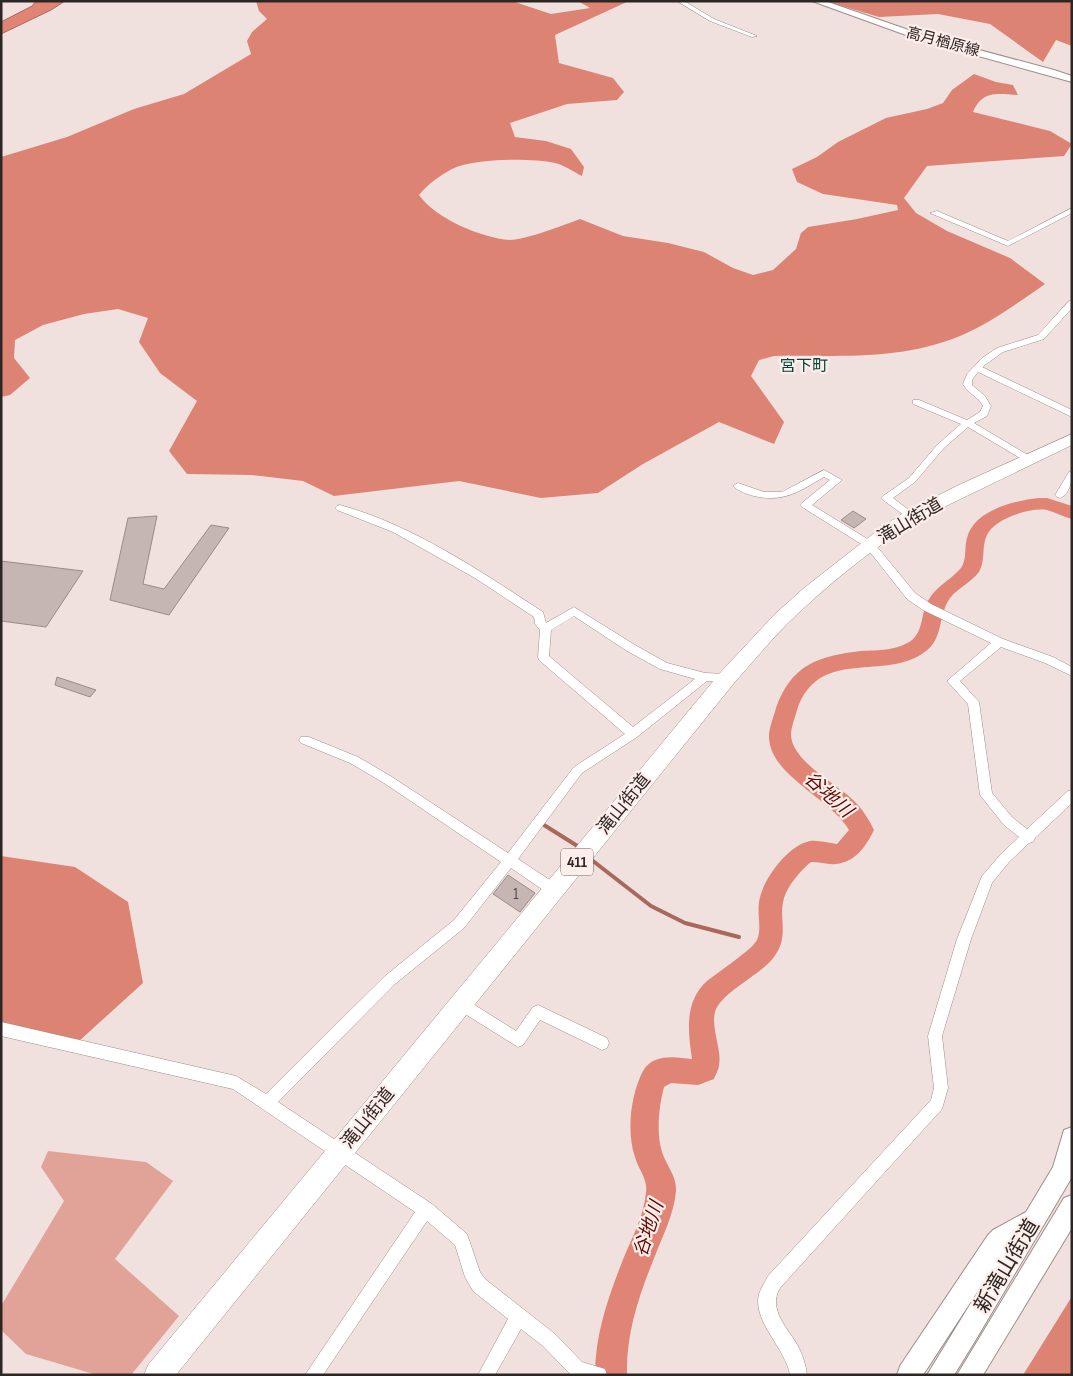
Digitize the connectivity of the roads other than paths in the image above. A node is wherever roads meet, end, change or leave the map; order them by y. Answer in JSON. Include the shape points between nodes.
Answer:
{"nodes":[{"id":1,"x":680,"y":1,"type":"edge"},
{"id":2,"x":816,"y":1,"type":"edge"},
{"id":3,"x":754,"y":36,"type":"dead end"},
{"id":4,"x":1072,"y":79,"type":"edge"},
{"id":5,"x":1072,"y":210,"type":"edge"},
{"id":6,"x":934,"y":213,"type":"dead end"},
{"id":7,"x":1072,"y":303,"type":"edge"},
{"id":8,"x":977,"y":368,"type":"junction"},
{"id":9,"x":916,"y":402,"type":"dead end"},
{"id":10,"x":1072,"y":414,"type":"edge"},
{"id":11,"x":967,"y":423,"type":"junction"},
{"id":12,"x":1072,"y":439,"type":"edge"},
{"id":13,"x":1028,"y":459,"type":"junction"},
{"id":14,"x":1072,"y":474,"type":"edge"},
{"id":15,"x":738,"y":486,"type":"dead end"},
{"id":16,"x":1060,"y":495,"type":"dead end"},
{"id":17,"x":340,"y":508,"type":"dead end"},
{"id":18,"x":911,"y":516,"type":"junction"},
{"id":19,"x":870,"y":545,"type":"junction"},
{"id":20,"x":546,"y":628,"type":"junction"},
{"id":21,"x":999,"y":642,"type":"junction"},
{"id":22,"x":1072,"y":672,"type":"edge"},
{"id":23,"x":705,"y":676,"type":"junction"},
{"id":24,"x":727,"y":678,"type":"junction"},
{"id":25,"x":633,"y":734,"type":"junction"},
{"id":26,"x":305,"y":740,"type":"dead end"},
{"id":27,"x":1072,"y":795,"type":"edge"},
{"id":28,"x":1028,"y":838,"type":"junction"},
{"id":29,"x":510,"y":860,"type":"junction"},
{"id":30,"x":554,"y":890,"type":"junction"},
{"id":31,"x":462,"y":1004,"type":"junction"},
{"id":32,"x":1,"y":1029,"type":"edge"},
{"id":33,"x":602,"y":1043,"type":"dead end"},
{"id":34,"x":266,"y":1104,"type":"junction"},
{"id":35,"x":1072,"y":1138,"type":"edge"},
{"id":36,"x":340,"y":1152,"type":"junction"},
{"id":37,"x":1072,"y":1156,"type":"edge"},
{"id":38,"x":1060,"y":1178,"type":"junction"},
{"id":39,"x":1072,"y":1206,"type":"edge"},
{"id":40,"x":426,"y":1210,"type":"junction"},
{"id":41,"x":1036,"y":1219,"type":"junction"},
{"id":42,"x":519,"y":1316,"type":"junction"},
{"id":43,"x":158,"y":1375,"type":"edge"},
{"id":44,"x":313,"y":1375,"type":"edge"},
{"id":45,"x":486,"y":1375,"type":"edge"},
{"id":46,"x":599,"y":1375,"type":"edge"},
{"id":47,"x":799,"y":1375,"type":"edge"},
{"id":48,"x":909,"y":1375,"type":"edge"},
{"id":49,"x":939,"y":1375,"type":"edge"},
{"id":50,"x":969,"y":1375,"type":"edge"}],
"edges":[{"from":1,"to":3,"type":"street","via":[[712,20]]},
{"from":2,"to":4,"type":"main road","name":"高月楢原線","via":[[898,30]]},
{"from":5,"to":6,"type":"street","via":[[1008,244]]},
{"from":7,"to":8,"type":"street","via":[[1043,337],[1000,350]]},
{"from":8,"to":10,"type":"street"},
{"from":8,"to":11,"type":"street","via":[[966,382],[983,397],[987,406],[984,414]]},
{"from":9,"to":11,"type":"street"},
{"from":11,"to":13,"type":"street"},
{"from":11,"to":18,"type":"street","via":[[941,446],[912,480],[886,498]]},
{"from":12,"to":13,"type":"highway","name":"滝山街道","number":"411"},
{"from":13,"to":18,"type":"highway","name":"滝山街道","number":"411"},
{"from":14,"to":16,"type":"street"},
{"from":15,"to":19,"type":"street","via":[[777,497],[824,473],[837,480],[805,505]]},
{"from":17,"to":20,"type":"street","via":[[397,530],[479,575],[540,615],[540,624]]},
{"from":18,"to":19,"type":"highway","name":"滝山街道","number":"411"},
{"from":19,"to":21,"type":"street","via":[[911,596],[927,608]]},
{"from":19,"to":24,"type":"highway","name":"滝山街道","number":"411","via":[[798,603]]},
{"from":20,"to":23,"type":"street","via":[[574,612],[664,666]]},
{"from":20,"to":25,"type":"street","via":[[544,657]]},
{"from":21,"to":22,"type":"street"},
{"from":21,"to":28,"type":"street","via":[[953,681],[972,702],[986,795]]},
{"from":23,"to":24,"type":"street"},
{"from":23,"to":25,"type":"street"},
{"from":24,"to":30,"type":"highway","name":"滝山街道","number":"411"},
{"from":25,"to":29,"type":"street","via":[[578,770]]},
{"from":26,"to":29,"type":"street","via":[[354,760]]},
{"from":27,"to":28,"type":"street"},
{"from":28,"to":47,"type":"street","via":[[987,880],[964,939],[935,1036],[941,1088],[937,1104],[774,1282],[767,1294],[767,1306],[795,1356]]},
{"from":29,"to":30,"type":"street"},
{"from":29,"to":34,"type":"street","via":[[459,924],[390,980]]},
{"from":30,"to":31,"type":"highway","name":"滝山街道","number":"411"},
{"from":31,"to":33,"type":"street","via":[[518,1040],[538,1012]]},
{"from":31,"to":36,"type":"highway","name":"滝山街道","number":"411"},
{"from":32,"to":34,"type":"street","via":[[236,1084]]},
{"from":34,"to":36,"type":"street"},
{"from":35,"to":38,"type":"main road"},
{"from":36,"to":40,"type":"street"},
{"from":36,"to":43,"type":"highway","name":"滝山街道","number":"411"},
{"from":37,"to":38,"type":"main road","name":"新滝山街道"},
{"from":38,"to":41,"type":"main road","name":"新滝山街道"},
{"from":39,"to":50,"type":"main road","name":"新滝山街道"},
{"from":40,"to":42,"type":"street","via":[[462,1240],[472,1277],[479,1285]]},
{"from":40,"to":44,"type":"street"},
{"from":41,"to":48,"type":"main road","via":[[996,1243]]},
{"from":41,"to":49,"type":"main road","name":"新滝山街道"},
{"from":42,"to":45,"type":"street"},
{"from":42,"to":46,"type":"street","via":[[576,1368]]}]}
